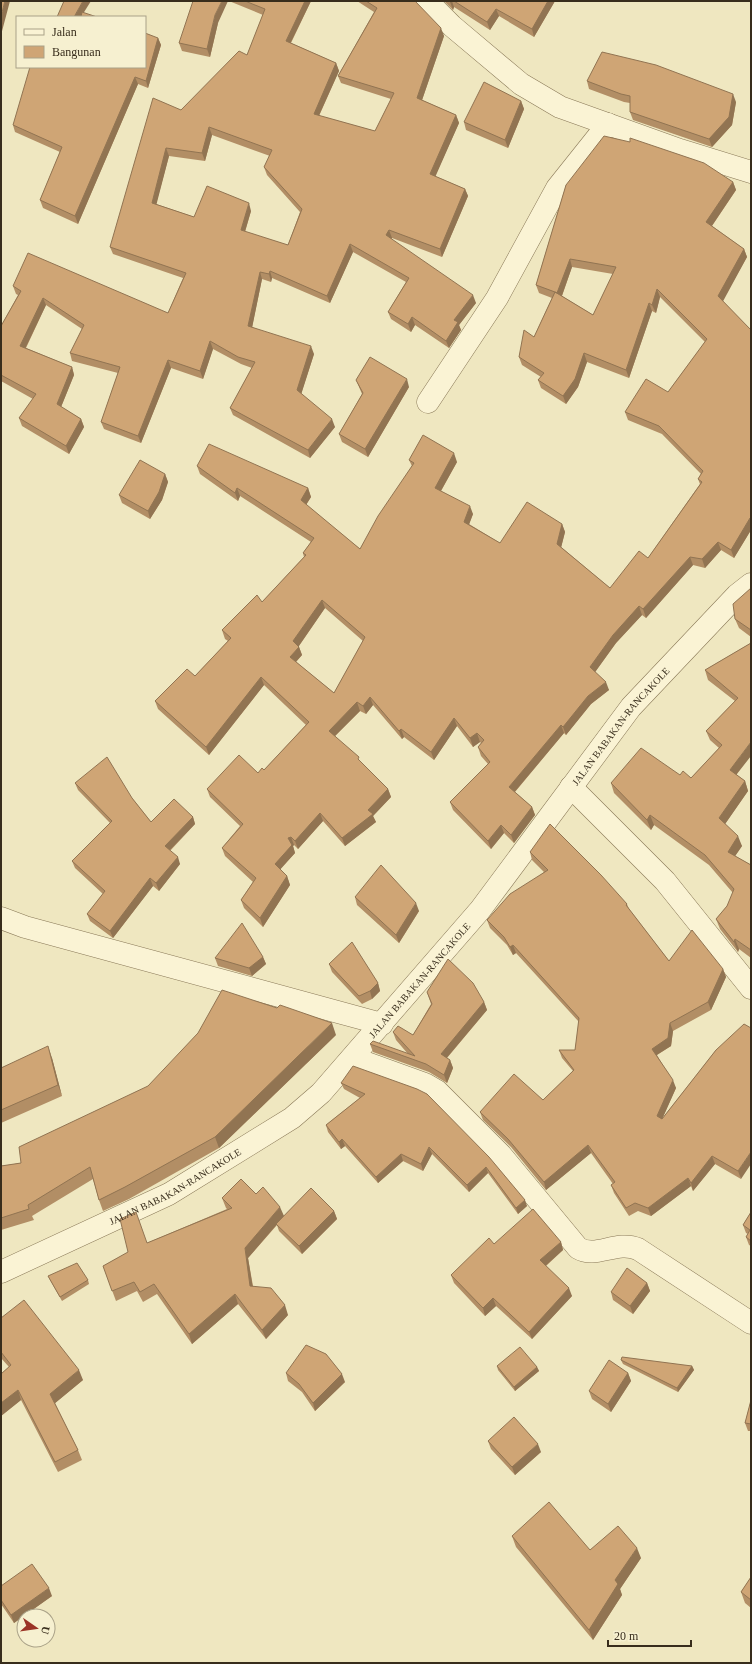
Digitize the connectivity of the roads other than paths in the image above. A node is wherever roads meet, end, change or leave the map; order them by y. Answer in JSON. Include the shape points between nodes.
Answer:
{"nodes":[{"id":1,"x":427,"y":1,"type":"edge"},
{"id":2,"x":608,"y":124,"type":"junction"},
{"id":3,"x":751,"y":172,"type":"edge"},
{"id":4,"x":428,"y":402,"type":"dead end"},
{"id":5,"x":751,"y":584,"type":"edge"},
{"id":6,"x":571,"y":788,"type":"junction"},
{"id":7,"x":1,"y":918,"type":"edge"},
{"id":8,"x":751,"y":988,"type":"edge"},
{"id":9,"x":382,"y":1024,"type":"junction"},
{"id":10,"x":352,"y":1058,"type":"junction"},
{"id":11,"x":1,"y":1272,"type":"edge"},
{"id":12,"x":751,"y":1323,"type":"edge"}],
"edges":[{"from":1,"to":2,"type":"street","via":[[452,26],[521,84],[560,107]]},
{"from":2,"to":3,"type":"street"},
{"from":2,"to":4,"type":"street","via":[[557,188],[497,298]]},
{"from":5,"to":6,"type":"street","name":"JALAN BABAKAN-RANCAKOLE","via":[[737,595],[631,707]]},
{"from":6,"to":8,"type":"street","via":[[665,881]]},
{"from":6,"to":9,"type":"street","name":"JALAN BABAKAN-RANCAKOLE","via":[[480,910]]},
{"from":7,"to":9,"type":"street","via":[[25,927]]},
{"from":9,"to":10,"type":"street","name":"JALAN BABAKAN-RANCAKOLE"},
{"from":10,"to":11,"type":"street","name":"JALAN BABAKAN-RANCAKOLE","via":[[321,1093],[292,1118],[169,1194]]},
{"from":10,"to":12,"type":"street","via":[[425,1084],[437,1091],[501,1155],[578,1248],[589,1252],[629,1245]]}]}
